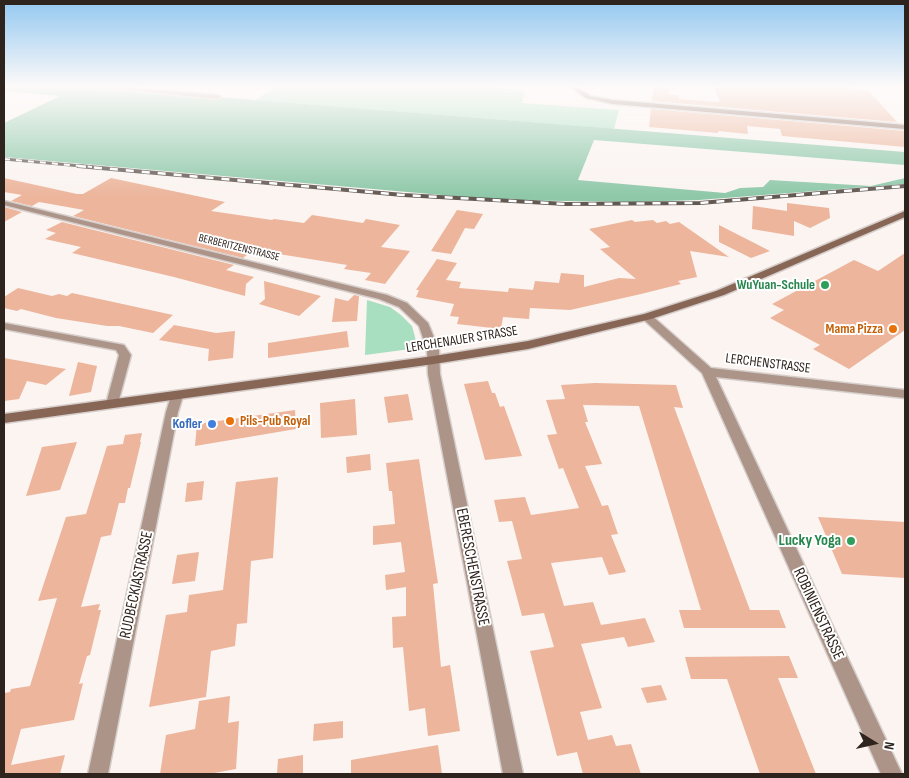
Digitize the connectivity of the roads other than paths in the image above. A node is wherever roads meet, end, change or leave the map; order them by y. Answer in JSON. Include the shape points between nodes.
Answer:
{"nodes":[{"id":1,"x":872,"y":123,"type":"edge"},
{"id":2,"x":905,"y":126,"type":"edge"},
{"id":3,"x":4,"y":203,"type":"edge"},
{"id":4,"x":905,"y":214,"type":"edge"},
{"id":5,"x":647,"y":317,"type":"junction"},
{"id":6,"x":4,"y":326,"type":"edge"},
{"id":7,"x":434,"y":360,"type":"junction"},
{"id":8,"x":707,"y":370,"type":"junction"},
{"id":9,"x":905,"y":394,"type":"edge"},
{"id":10,"x":177,"y":396,"type":"junction"},
{"id":11,"x":112,"y":404,"type":"junction"},
{"id":12,"x":4,"y":419,"type":"edge"},
{"id":13,"x":98,"y":774,"type":"edge"},
{"id":14,"x":513,"y":774,"type":"edge"},
{"id":15,"x":892,"y":774,"type":"edge"}],
"edges":[{"from":1,"to":2,"type":"main road"},
{"from":3,"to":7,"type":"street","name":"BERBERITZENSTRASSE","via":[[384,297],[403,305],[424,325]]},
{"from":4,"to":5,"type":"main road","name":"LERCHENAUER STRASSE","via":[[761,277]]},
{"from":5,"to":7,"type":"main road","name":"LERCHENAUER STRASSE","via":[[528,345]]},
{"from":5,"to":8,"type":"street","name":"LERCHENSTRASSE"},
{"from":6,"to":11,"type":"street","via":[[120,347],[125,355]]},
{"from":7,"to":10,"type":"main road","name":"LERCHENAUER STRASSE"},
{"from":7,"to":14,"type":"street","name":"EBERESCHENSTRASSE","via":[[434,374]]},
{"from":8,"to":9,"type":"street","name":"LERCHENSTRASSE"},
{"from":8,"to":15,"type":"street","name":"ROBINIENSTRASSE"},
{"from":10,"to":11,"type":"main road","name":"LERCHENAUER STRASSE"},
{"from":10,"to":13,"type":"street","name":"RUDBECKIASTRASSE"},
{"from":11,"to":12,"type":"main road","name":"LERCHENAUER STRASSE"}]}
